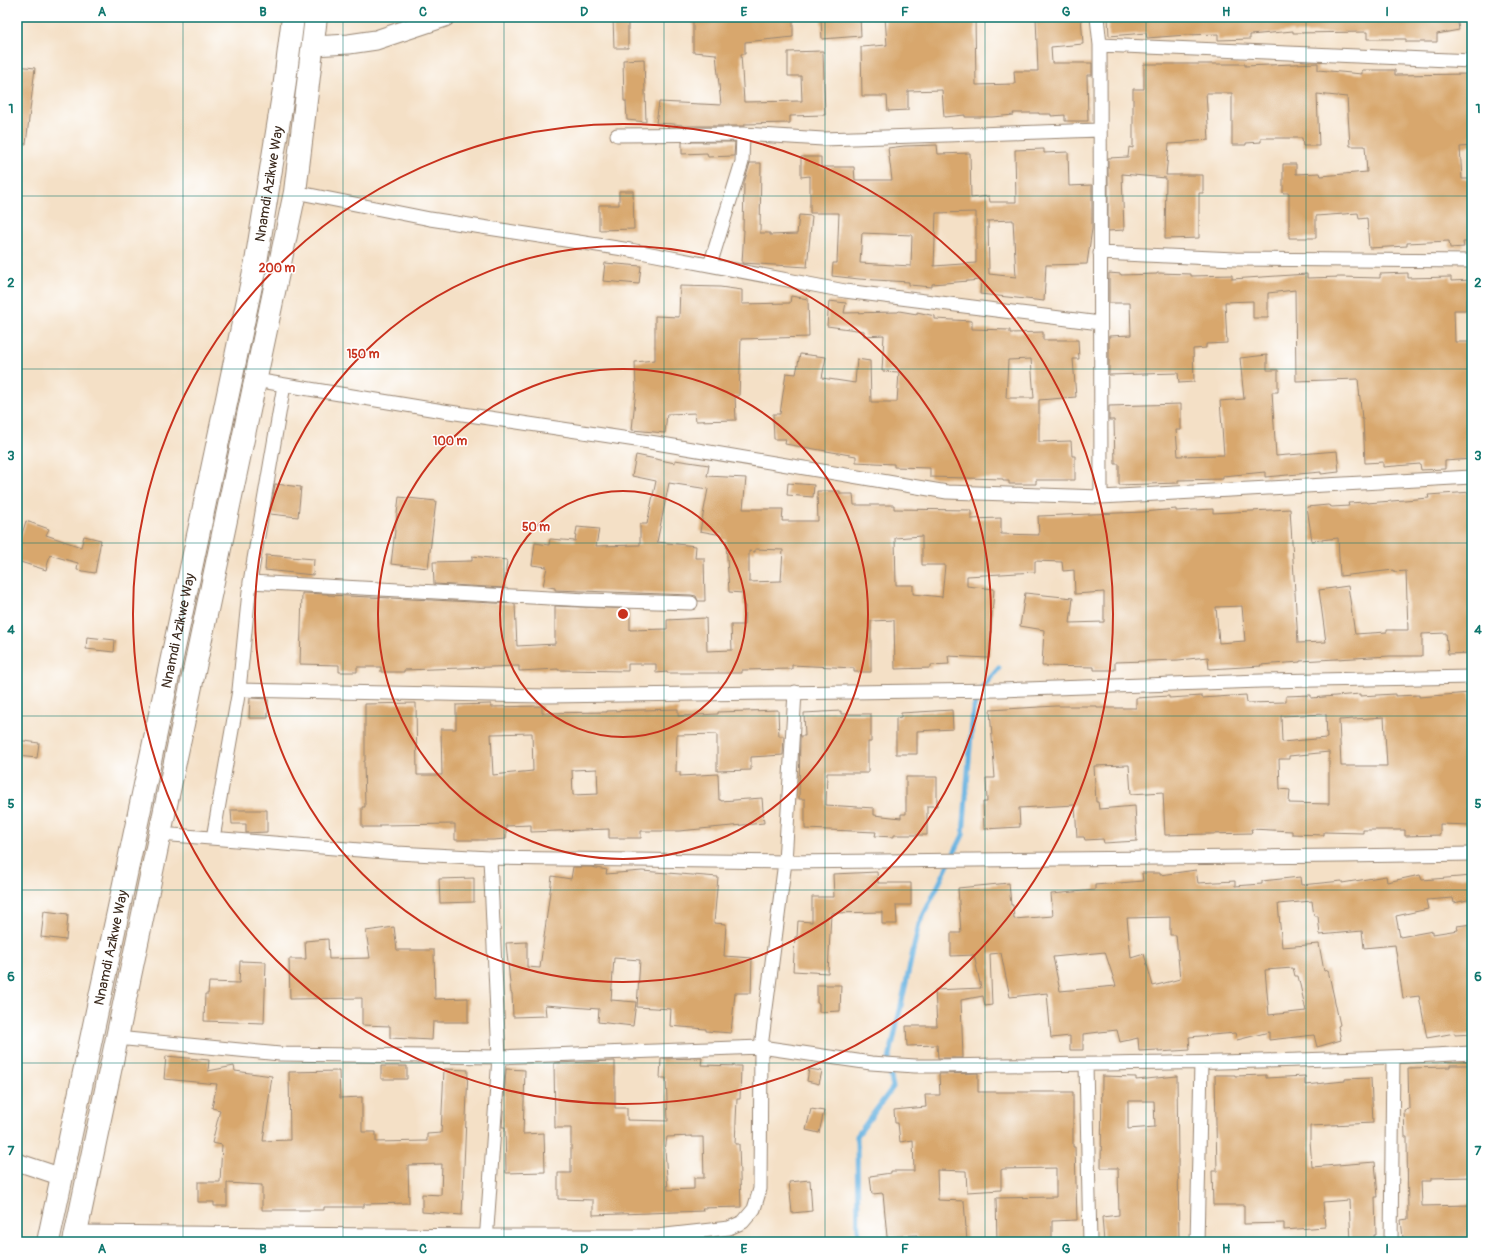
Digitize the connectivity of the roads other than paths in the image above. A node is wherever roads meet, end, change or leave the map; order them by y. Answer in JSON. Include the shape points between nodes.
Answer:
{"nodes":[{"id":1,"x":293,"y":17,"type":"edge"},
{"id":2,"x":316,"y":17,"type":"edge"},
{"id":3,"x":445,"y":17,"type":"edge"},
{"id":4,"x":1097,"y":17,"type":"edge"},
{"id":5,"x":1100,"y":45,"type":"junction"},
{"id":6,"x":313,"y":46,"type":"junction"},
{"id":7,"x":1472,"y":61,"type":"edge"},
{"id":8,"x":1100,"y":130,"type":"junction"},
{"id":9,"x":743,"y":134,"type":"junction"},
{"id":10,"x":617,"y":135,"type":"dead end"},
{"id":11,"x":295,"y":192,"type":"junction"},
{"id":12,"x":1100,"y":254,"type":"junction"},
{"id":13,"x":1472,"y":261,"type":"edge"},
{"id":14,"x":710,"y":265,"type":"junction"},
{"id":15,"x":1100,"y":323,"type":"junction"},
{"id":16,"x":255,"y":380,"type":"junction"},
{"id":17,"x":284,"y":385,"type":"junction"},
{"id":18,"x":1472,"y":477,"type":"edge"},
{"id":19,"x":1101,"y":497,"type":"junction"},
{"id":20,"x":250,"y":582,"type":"junction"},
{"id":21,"x":691,"y":603,"type":"dead end"},
{"id":22,"x":1472,"y":677,"type":"edge"},
{"id":23,"x":239,"y":690,"type":"junction"},
{"id":24,"x":795,"y":692,"type":"junction"},
{"id":25,"x":160,"y":834,"type":"junction"},
{"id":26,"x":213,"y":838,"type":"junction"},
{"id":27,"x":1472,"y":854,"type":"edge"},
{"id":28,"x":490,"y":858,"type":"junction"},
{"id":29,"x":785,"y":862,"type":"junction"},
{"id":30,"x":117,"y":1038,"type":"junction"},
{"id":31,"x":761,"y":1047,"type":"junction"},
{"id":32,"x":1472,"y":1053,"type":"edge"},
{"id":33,"x":499,"y":1057,"type":"junction"},
{"id":34,"x":1393,"y":1058,"type":"junction"},
{"id":35,"x":1200,"y":1063,"type":"junction"},
{"id":36,"x":1086,"y":1065,"type":"junction"},
{"id":37,"x":17,"y":1162,"type":"edge"},
{"id":38,"x":62,"y":1177,"type":"junction"},
{"id":39,"x":75,"y":1237,"type":"edge"},
{"id":40,"x":302,"y":1238,"type":"edge"},
{"id":41,"x":486,"y":1239,"type":"edge"},
{"id":42,"x":657,"y":1239,"type":"edge"},
{"id":43,"x":48,"y":1242,"type":"edge"},
{"id":44,"x":1090,"y":1242,"type":"edge"},
{"id":45,"x":1197,"y":1242,"type":"edge"},
{"id":46,"x":1391,"y":1242,"type":"edge"}],
"edges":[{"from":1,"to":38,"type":"highway","name":"Nnamdi Azikwe Way","via":[[256,262]]},
{"from":2,"to":6,"type":"highway","name":"Nnamdi Azikwe Way"},
{"from":3,"to":6,"type":"main road","via":[[376,40]]},
{"from":4,"to":5,"type":"street"},
{"from":5,"to":7,"type":"street"},
{"from":5,"to":8,"type":"street"},
{"from":6,"to":11,"type":"highway","name":"Nnamdi Azikwe Way"},
{"from":8,"to":9,"type":"street","via":[[824,139]]},
{"from":8,"to":12,"type":"street"},
{"from":9,"to":10,"type":"street"},
{"from":9,"to":14,"type":"street","via":[[742,162]]},
{"from":11,"to":14,"type":"street","via":[[430,219]]},
{"from":11,"to":16,"type":"highway","name":"Nnamdi Azikwe Way"},
{"from":12,"to":13,"type":"street","via":[[1236,259]]},
{"from":12,"to":15,"type":"street"},
{"from":14,"to":15,"type":"street","via":[[845,291]]},
{"from":15,"to":19,"type":"street"},
{"from":16,"to":17,"type":"street"},
{"from":16,"to":25,"type":"highway","name":"Nnamdi Azikwe Way"},
{"from":17,"to":19,"type":"street","via":[[656,443],[947,492]]},
{"from":17,"to":20,"type":"street"},
{"from":18,"to":19,"type":"street"},
{"from":20,"to":21,"type":"street"},
{"from":20,"to":23,"type":"street"},
{"from":22,"to":24,"type":"street","via":[[998,690]]},
{"from":23,"to":24,"type":"street","via":[[547,696]]},
{"from":23,"to":26,"type":"street"},
{"from":24,"to":29,"type":"street"},
{"from":25,"to":26,"type":"street"},
{"from":25,"to":30,"type":"highway","name":"Nnamdi Azikwe Way"},
{"from":26,"to":28,"type":"street"},
{"from":27,"to":29,"type":"street"},
{"from":28,"to":29,"type":"street"},
{"from":28,"to":33,"type":"street"},
{"from":29,"to":31,"type":"street"},
{"from":30,"to":33,"type":"street","via":[[280,1054]]},
{"from":30,"to":39,"type":"highway","name":"Nnamdi Azikwe Way"},
{"from":31,"to":33,"type":"street"},
{"from":31,"to":36,"type":"street","via":[[871,1063],[915,1066]]},
{"from":31,"to":42,"type":"street","via":[[760,1189],[754,1209],[743,1222],[729,1228]]},
{"from":32,"to":34,"type":"street"},
{"from":33,"to":41,"type":"street"},
{"from":34,"to":35,"type":"street"},
{"from":34,"to":46,"type":"street"},
{"from":35,"to":36,"type":"street"},
{"from":35,"to":45,"type":"street"},
{"from":36,"to":44,"type":"street"},
{"from":37,"to":38,"type":"street"},
{"from":38,"to":43,"type":"highway","name":"Nnamdi Azikwe Way"},
{"from":39,"to":40,"type":"street"},
{"from":40,"to":41,"type":"street"},
{"from":41,"to":42,"type":"street"}]}
